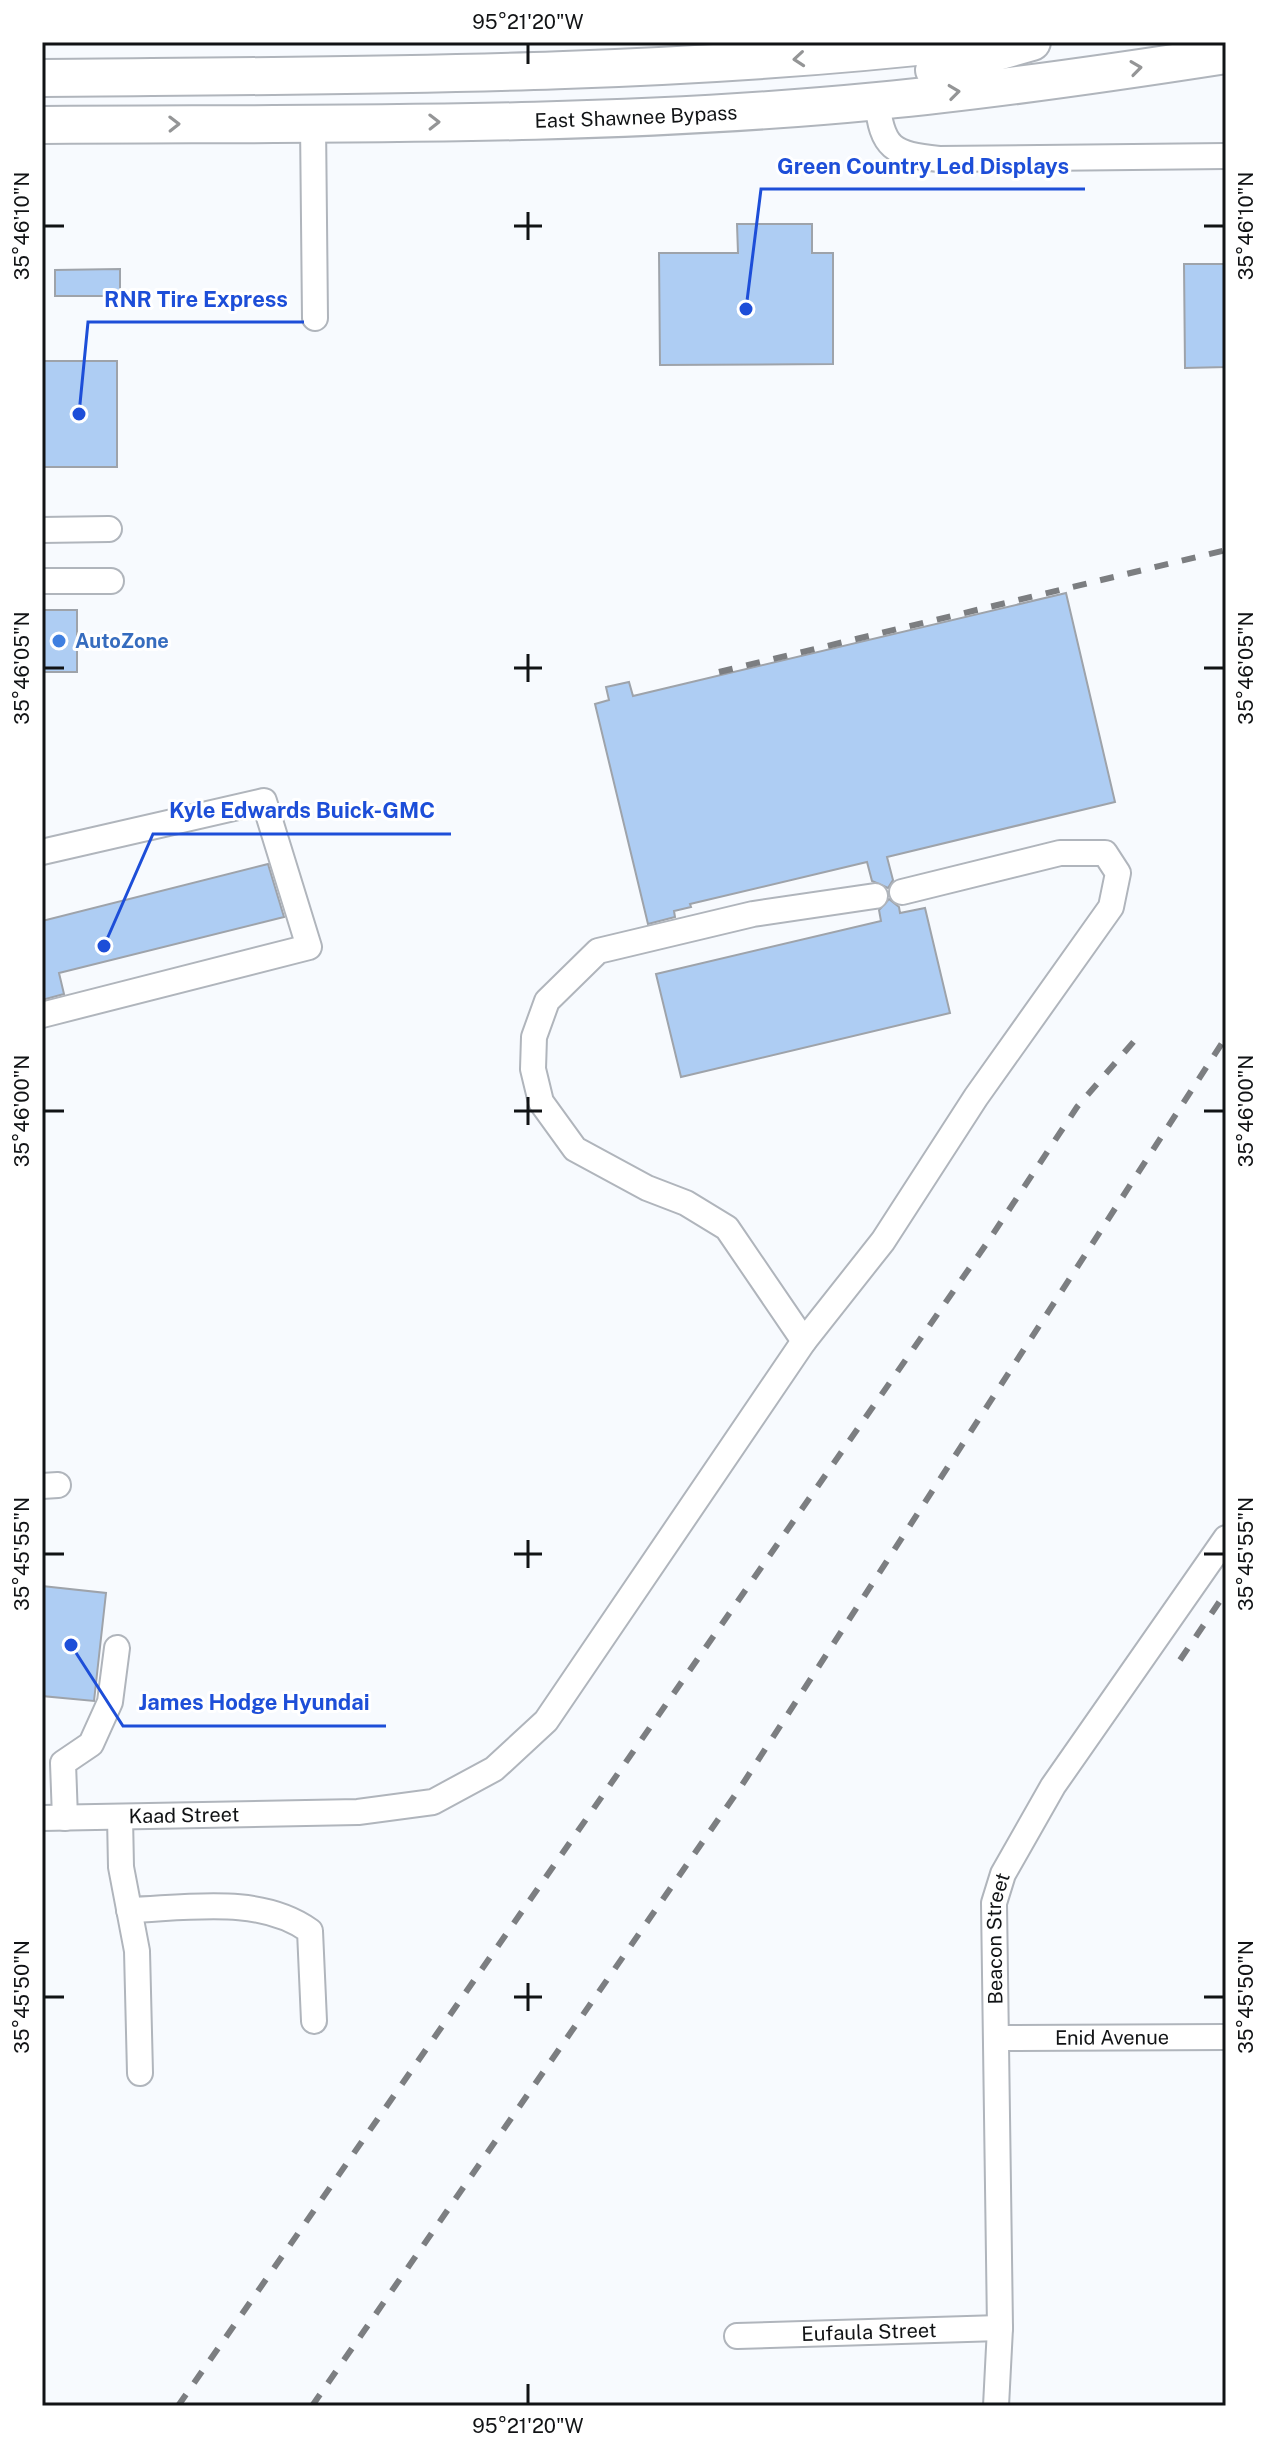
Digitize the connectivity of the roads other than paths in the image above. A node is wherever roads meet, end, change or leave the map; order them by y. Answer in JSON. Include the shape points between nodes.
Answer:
{"nodes":[{"id":1,"x":962,"y":42,"type":"edge"},
{"id":2,"x":1032,"y":42,"type":"edge"},
{"id":3,"x":876,"y":47,"type":"edge"},
{"id":4,"x":1226,"y":55,"type":"edge"},
{"id":5,"x":42,"y":78,"type":"edge"},
{"id":6,"x":877,"y":101,"type":"junction"},
{"id":7,"x":650,"y":116,"type":"junction"},
{"id":8,"x":313,"y":123,"type":"junction"},
{"id":9,"x":42,"y":125,"type":"edge"},
{"id":10,"x":1226,"y":156,"type":"edge"},
{"id":11,"x":315,"y":318,"type":"dead end"},
{"id":12,"x":109,"y":529,"type":"dead end"},
{"id":13,"x":42,"y":530,"type":"edge"},
{"id":14,"x":42,"y":581,"type":"edge"},
{"id":15,"x":111,"y":581,"type":"dead end"},
{"id":16,"x":42,"y":852,"type":"edge"},
{"id":17,"x":902,"y":892,"type":"dead end"},
{"id":18,"x":875,"y":896,"type":"dead end"},
{"id":19,"x":42,"y":1015,"type":"edge"},
{"id":20,"x":804,"y":1341,"type":"junction"},
{"id":21,"x":1226,"y":1538,"type":"edge"},
{"id":22,"x":117,"y":1648,"type":"dead end"},
{"id":23,"x":120,"y":1817,"type":"junction"},
{"id":24,"x":53,"y":1818,"type":"edge"},
{"id":25,"x":129,"y":1910,"type":"junction"},
{"id":26,"x":314,"y":2021,"type":"dead end"},
{"id":27,"x":1226,"y":2037,"type":"edge"},
{"id":28,"x":998,"y":2038,"type":"junction"},
{"id":29,"x":140,"y":2073,"type":"dead end"},
{"id":30,"x":1000,"y":2328,"type":"junction"},
{"id":31,"x":737,"y":2336,"type":"dead end"},
{"id":32,"x":996,"y":2406,"type":"edge"}],
"edges":[{"from":1,"to":3,"type":"highway"},
{"from":2,"to":6,"type":"highway","via":[[887,80],[878,89]]},
{"from":3,"to":5,"type":"highway","one_way":true,"via":[[758,63],[551,72]]},
{"from":3,"to":7,"type":"highway","via":[[865,71],[852,79]]},
{"from":6,"to":4,"type":"highway","name":"East Shawnee Bypass","one_way":true},
{"from":6,"to":7,"type":"highway","name":"East Shawnee Bypass"},
{"from":6,"to":10,"type":"street","via":[[888,144],[905,155]]},
{"from":8,"to":7,"type":"highway","name":"East Shawnee Bypass","one_way":true},
{"from":9,"to":8,"type":"highway","name":"East Shawnee Bypass","one_way":true},
{"from":8,"to":11,"type":"street"},
{"from":12,"to":13,"type":"street"},
{"from":14,"to":15,"type":"street"},
{"from":16,"to":19,"type":"street","via":[[264,801],[309,947]]},
{"from":17,"to":20,"type":"street","name":"Kaad Street","via":[[1060,853],[1105,853],[1118,873],[1111,907],[976,1097],[883,1241]]},
{"from":18,"to":20,"type":"street","via":[[753,914],[598,951],[547,1001],[534,1037],[533,1069],[541,1102],[575,1149],[727,1228]]},
{"from":20,"to":23,"type":"street","name":"Kaad Street","via":[[546,1721],[494,1769],[433,1802],[358,1812]]},
{"from":21,"to":28,"type":"street","name":"Beacon Street","via":[[1053,1786],[1003,1874],[994,1903]]},
{"from":22,"to":24,"type":"street","via":[[110,1702],[91,1744],[63,1763]]},
{"from":23,"to":24,"type":"street","name":"Kaad Street"},
{"from":23,"to":25,"type":"street"},
{"from":25,"to":26,"type":"street","via":[[242,1907],[295,1920],[310,1931]]},
{"from":25,"to":29,"type":"street","via":[[137,1951]]},
{"from":27,"to":28,"type":"street","name":"Enid Avenue"},
{"from":28,"to":30,"type":"street","name":"Beacon Street"},
{"from":30,"to":31,"type":"street","name":"Eufaula Street"},
{"from":30,"to":32,"type":"street","name":"Beacon Street"}]}
